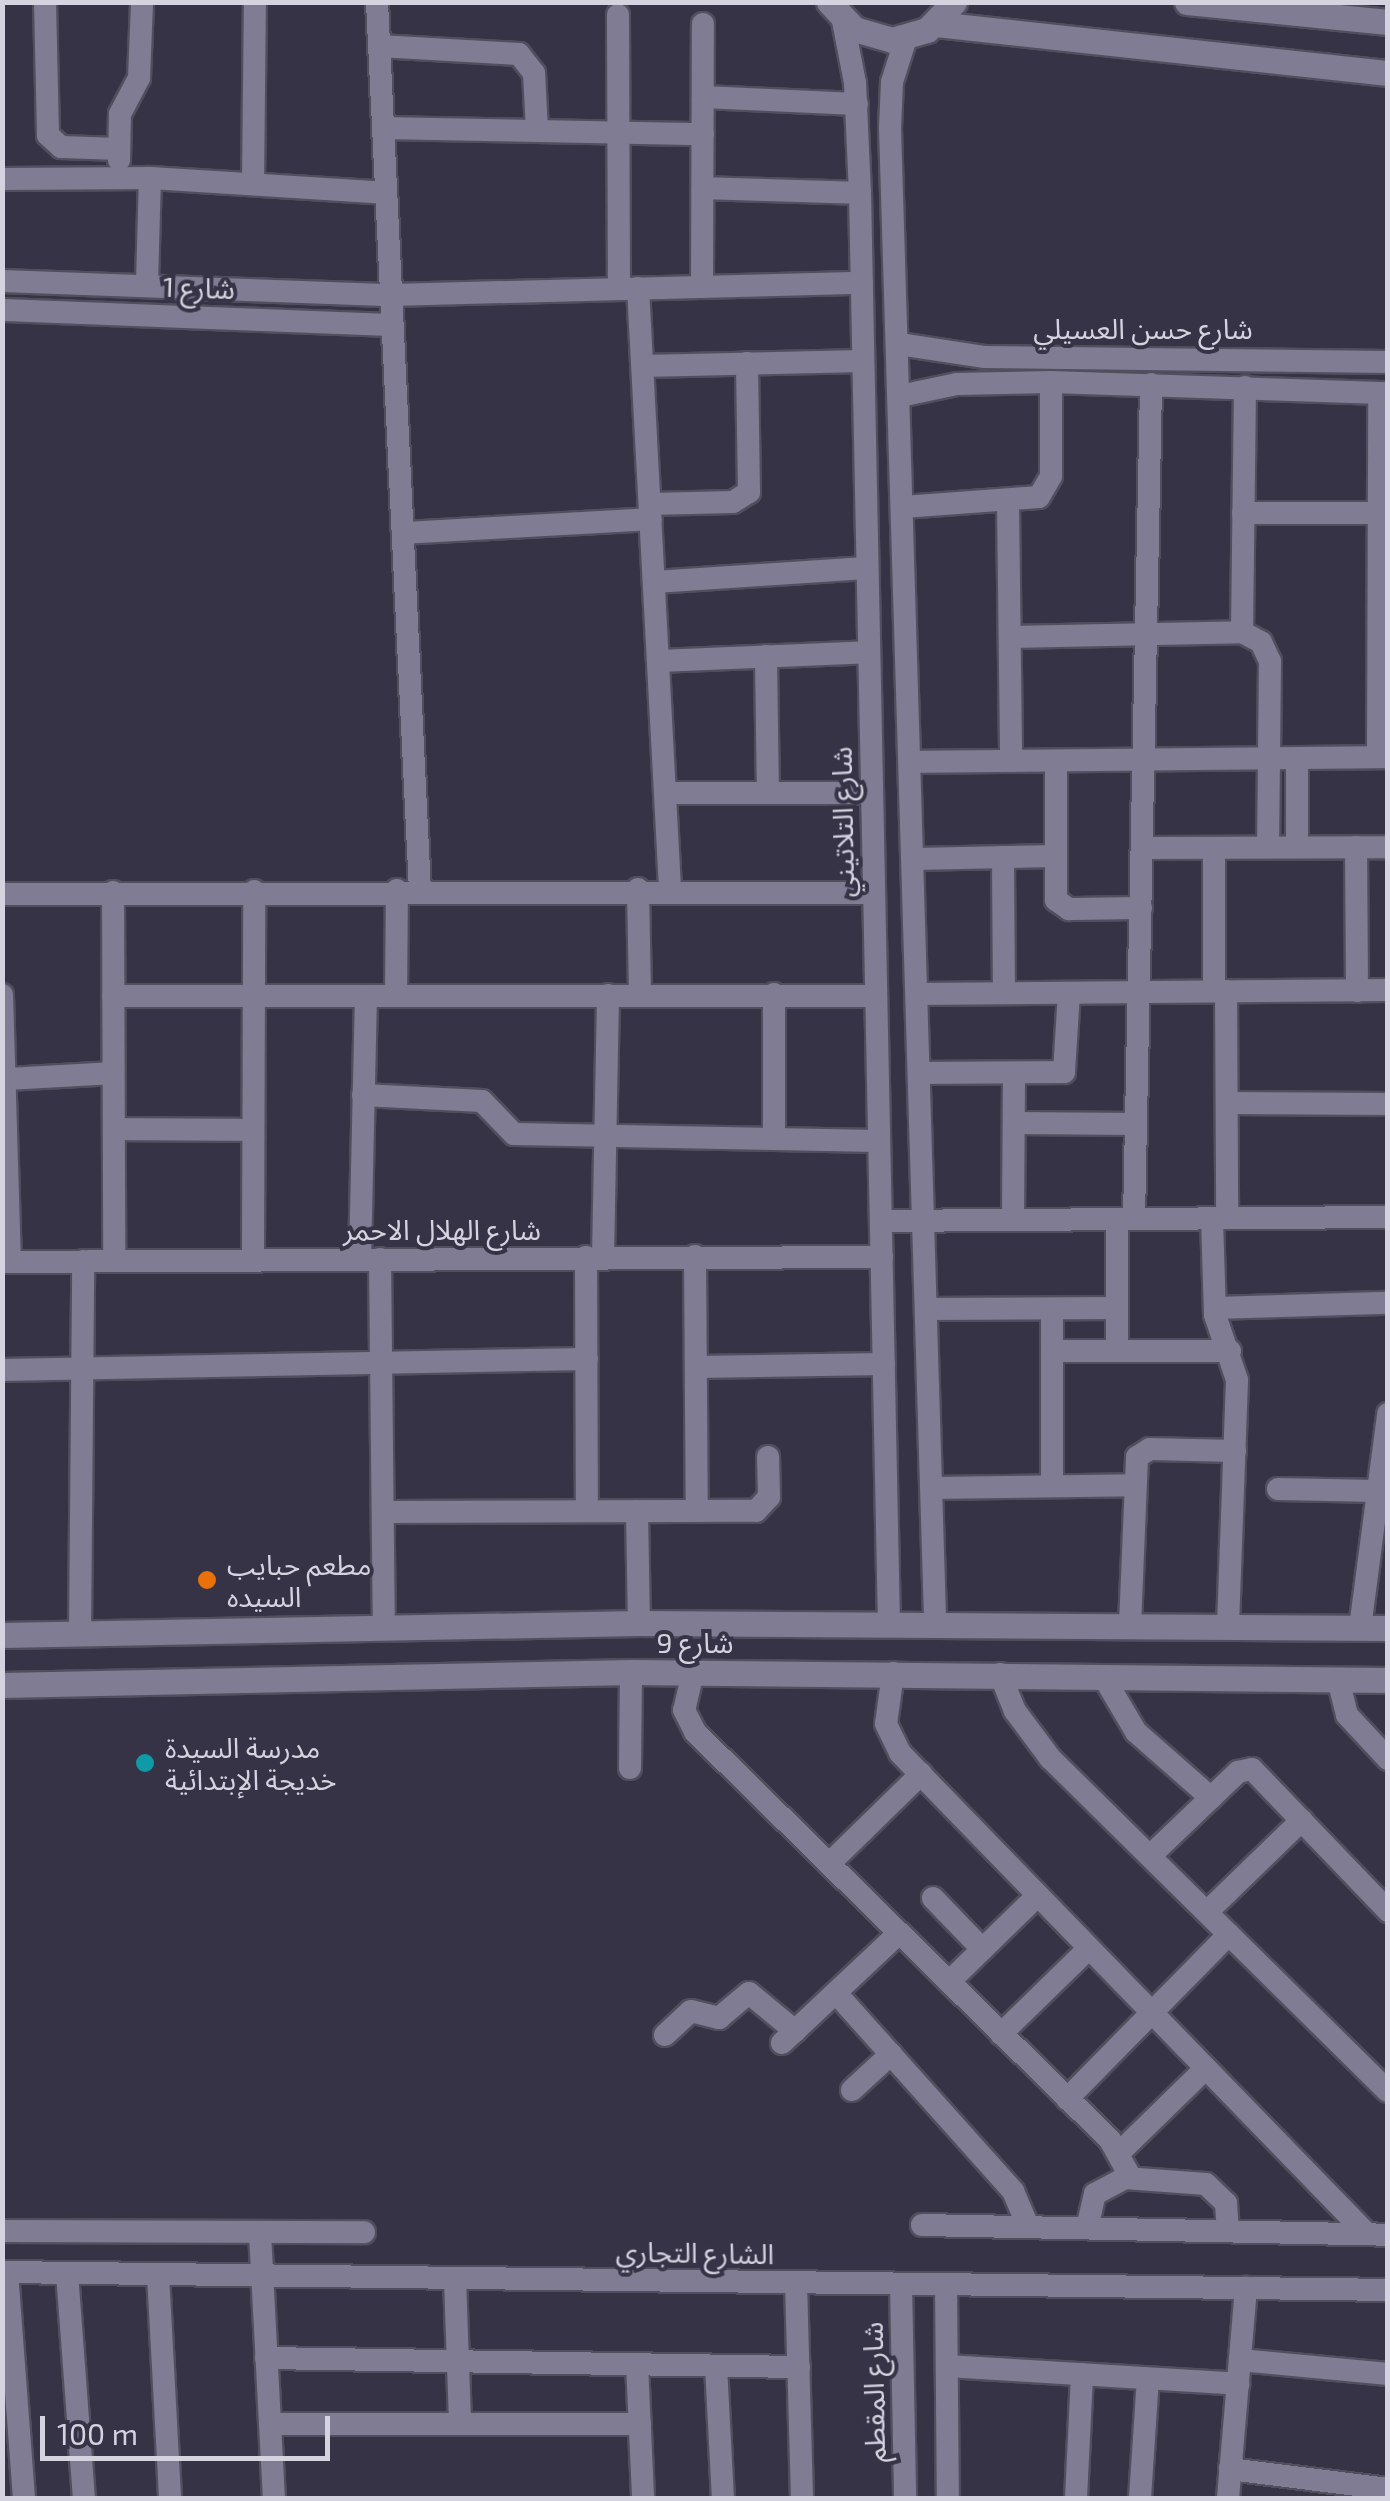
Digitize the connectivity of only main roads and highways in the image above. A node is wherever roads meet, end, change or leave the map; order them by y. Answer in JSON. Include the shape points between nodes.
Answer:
{"nodes":[{"id":1,"x":954,"y":2,"type":"edge"},
{"id":2,"x":1187,"y":2,"type":"edge"},
{"id":3,"x":836,"y":12,"type":"edge"},
{"id":4,"x":1388,"y":22,"type":"edge"},
{"id":5,"x":936,"y":24,"type":"junction"},
{"id":6,"x":1388,"y":73,"type":"edge"},
{"id":7,"x":1388,"y":1628,"type":"edge"},
{"id":8,"x":3,"y":1629,"type":"edge"},
{"id":9,"x":1388,"y":1680,"type":"edge"},
{"id":10,"x":2,"y":1684,"type":"edge"}],
"edges":[{"from":1,"to":5,"type":"main road"},
{"from":2,"to":4,"type":"main road"},
{"from":3,"to":5,"type":"main road","via":[[866,35],[906,38]]},
{"from":5,"to":6,"type":"main road"},
{"from":7,"to":8,"type":"main road","name":"شارع 9","via":[[639,1622]]},
{"from":9,"to":10,"type":"main road","name":"شارع 9","via":[[631,1672]]}]}
